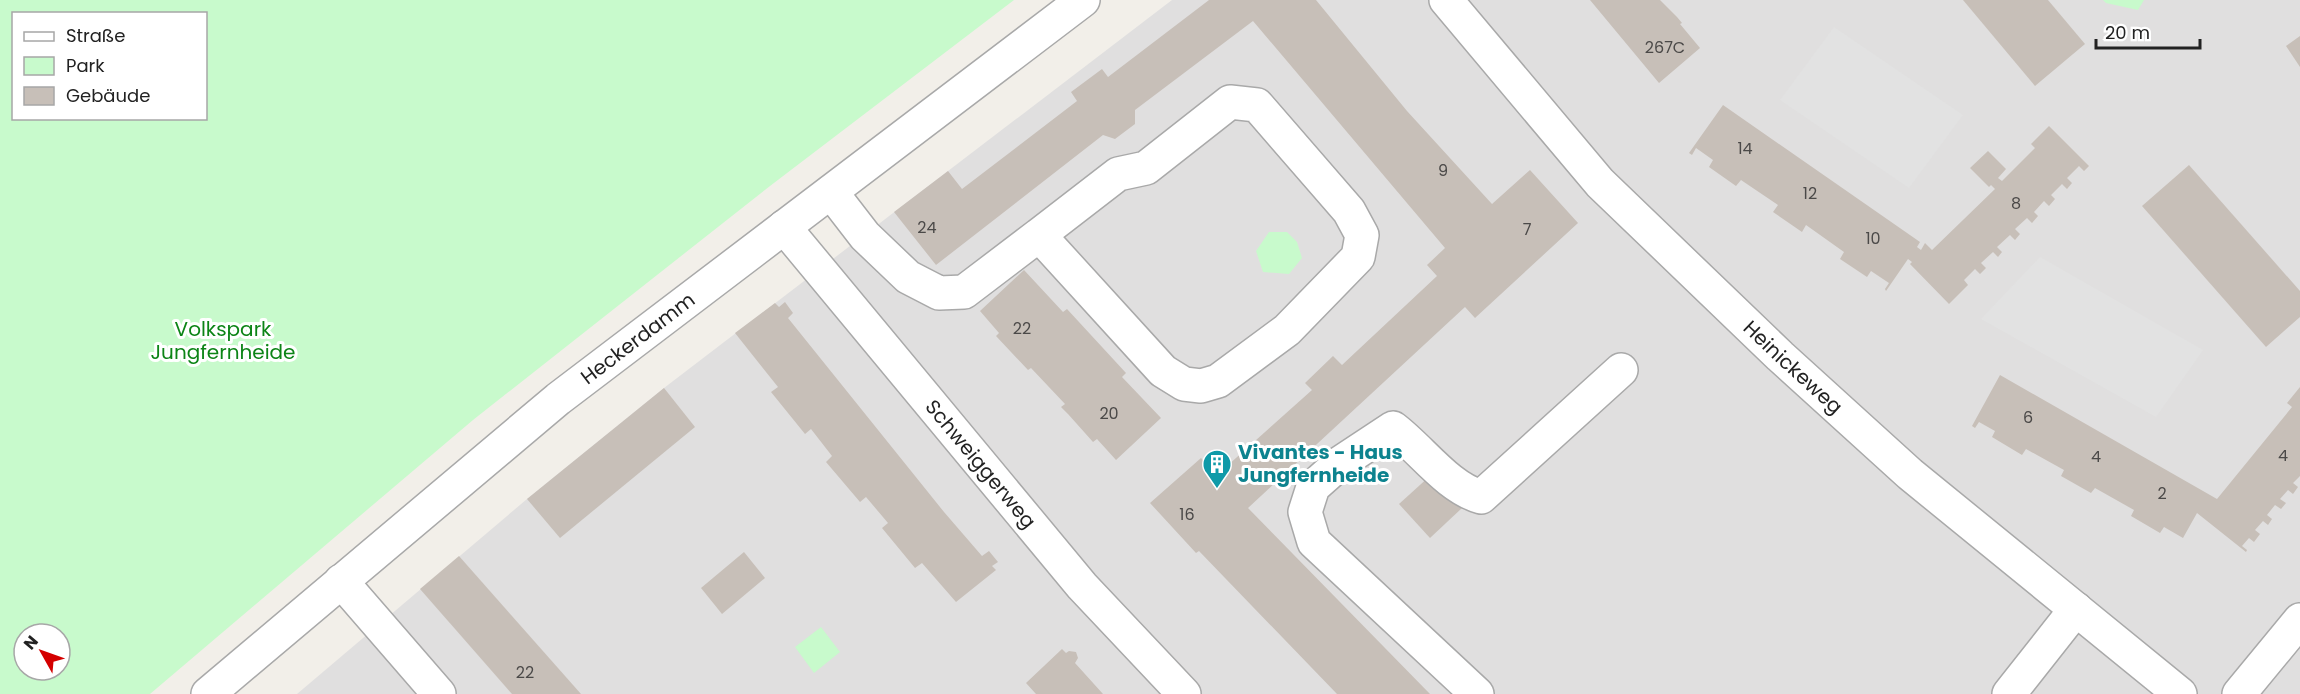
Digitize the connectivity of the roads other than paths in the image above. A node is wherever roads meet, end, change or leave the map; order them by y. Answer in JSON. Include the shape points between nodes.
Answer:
{"nodes":[{"id":1,"x":1083,"y":0,"type":"edge"},
{"id":2,"x":1446,"y":0,"type":"edge"},
{"id":3,"x":831,"y":192,"type":"junction"},
{"id":4,"x":784,"y":227,"type":"junction"},
{"id":5,"x":1040,"y":235,"type":"junction"},
{"id":6,"x":1621,"y":370,"type":"dead end"},
{"id":7,"x":341,"y":581,"type":"junction"},
{"id":8,"x":2076,"y":609,"type":"junction"},
{"id":9,"x":2300,"y":620,"type":"edge"},
{"id":10,"x":208,"y":694,"type":"edge"},
{"id":11,"x":439,"y":694,"type":"edge"},
{"id":12,"x":1185,"y":694,"type":"edge"},
{"id":13,"x":1477,"y":694,"type":"edge"},
{"id":14,"x":2009,"y":694,"type":"edge"},
{"id":15,"x":2180,"y":694,"type":"edge"},
{"id":16,"x":2239,"y":694,"type":"edge"}],
"edges":[{"from":1,"to":3,"type":"street","name":"Heckerdamm"},
{"from":2,"to":8,"type":"street","name":"Heinickeweg","via":[[1617,199],[1780,356],[1902,466]]},
{"from":3,"to":4,"type":"street","name":"Heckerdamm"},
{"from":3,"to":5,"type":"street","via":[[865,237],[908,277],[939,293],[964,292]]},
{"from":4,"to":7,"type":"street","name":"Heckerdamm","via":[[558,399]]},
{"from":4,"to":12,"type":"street","name":"Schweiggerweg","via":[[1082,586]]},
{"from":5,"to":5,"type":"street","via":[[1163,371],[1184,384],[1201,386],[1218,381],[1287,330],[1358,257],[1362,235],[1349,212],[1257,105],[1230,102],[1146,168],[1118,174]]},
{"from":6,"to":13,"type":"street","via":[[1481,497],[1469,494],[1393,428],[1340,463],[1313,487],[1305,512],[1314,542]]},
{"from":7,"to":10,"type":"street","name":"Heckerdamm"},
{"from":7,"to":11,"type":"street"},
{"from":8,"to":14,"type":"street"},
{"from":8,"to":15,"type":"street","name":"Heinickeweg"},
{"from":9,"to":16,"type":"street"}]}
